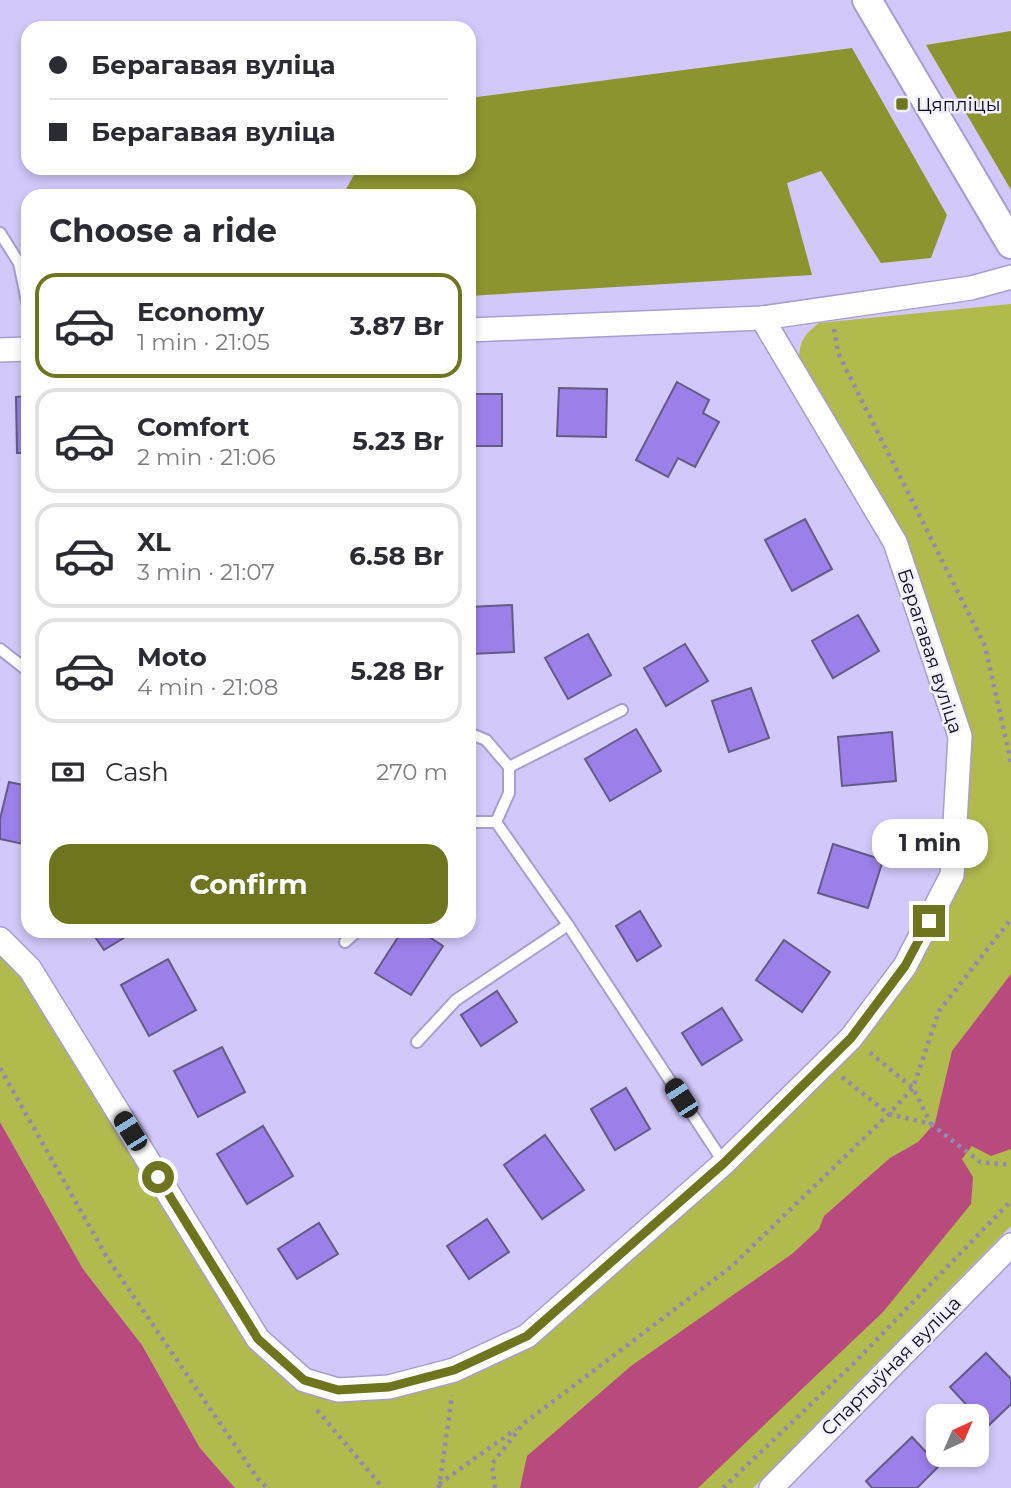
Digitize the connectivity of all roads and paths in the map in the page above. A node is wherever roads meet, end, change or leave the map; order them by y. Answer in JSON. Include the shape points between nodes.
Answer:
{"nodes":[{"id":1,"x":867,"y":0,"type":"edge"},
{"id":2,"x":0,"y":233,"type":"edge"},
{"id":3,"x":1011,"y":244,"type":"edge"},
{"id":4,"x":21,"y":273,"type":"edge"},
{"id":5,"x":1011,"y":277,"type":"edge"},
{"id":6,"x":830,"y":308,"type":"junction"},
{"id":7,"x":762,"y":318,"type":"junction"},
{"id":8,"x":476,"y":330,"type":"edge"},
{"id":9,"x":21,"y":349,"type":"edge"},
{"id":10,"x":0,"y":350,"type":"edge"},
{"id":11,"x":0,"y":649,"type":"edge"},
{"id":12,"x":21,"y":665,"type":"edge"},
{"id":13,"x":622,"y":710,"type":"dead end"},
{"id":14,"x":476,"y":736,"type":"edge"},
{"id":15,"x":1011,"y":762,"type":"edge"},
{"id":16,"x":509,"y":767,"type":"junction"},
{"id":17,"x":476,"y":822,"type":"edge"},
{"id":18,"x":496,"y":822,"type":"junction"},
{"id":19,"x":1011,"y":919,"type":"edge"},
{"id":20,"x":568,"y":925,"type":"junction"},
{"id":21,"x":349,"y":938,"type":"edge"},
{"id":22,"x":0,"y":939,"type":"edge"},
{"id":23,"x":345,"y":942,"type":"dead end"},
{"id":24,"x":851,"y":1038,"type":"junction"},
{"id":25,"x":417,"y":1042,"type":"dead end"},
{"id":26,"x":825,"y":1064,"type":"junction"},
{"id":27,"x":0,"y":1068,"type":"edge"},
{"id":28,"x":913,"y":1088,"type":"junction"},
{"id":29,"x":889,"y":1114,"type":"junction"},
{"id":30,"x":931,"y":1124,"type":"junction"},
{"id":31,"x":724,"y":1163,"type":"junction"},
{"id":32,"x":1011,"y":1165,"type":"edge"},
{"id":33,"x":1011,"y":1201,"type":"edge"},
{"id":34,"x":1011,"y":1245,"type":"edge"},
{"id":35,"x":454,"y":1370,"type":"junction"},
{"id":36,"x":304,"y":1380,"type":"junction"},
{"id":37,"x":523,"y":1424,"type":"junction"},
{"id":38,"x":439,"y":1486,"type":"edge"},
{"id":39,"x":267,"y":1488,"type":"edge"},
{"id":40,"x":383,"y":1488,"type":"edge"},
{"id":41,"x":495,"y":1488,"type":"edge"},
{"id":42,"x":723,"y":1488,"type":"edge"},
{"id":43,"x":771,"y":1488,"type":"edge"}],
"edges":[{"from":1,"to":3,"type":"street"},
{"from":2,"to":4,"type":"lane"},
{"from":5,"to":6,"type":"street","via":[[971,288]]},
{"from":6,"to":7,"type":"street"},
{"from":6,"to":15,"type":"path","via":[[838,353],[985,646]]},
{"from":7,"to":8,"type":"street"},
{"from":7,"to":24,"type":"street","name":"Берагавая вуліца","via":[[895,542],[960,736],[952,875],[905,966]]},
{"from":9,"to":10,"type":"street"},
{"from":11,"to":12,"type":"lane"},
{"from":13,"to":16,"type":"lane"},
{"from":14,"to":16,"type":"lane","via":[[486,740]]},
{"from":16,"to":18,"type":"lane","via":[[509,793]]},
{"from":17,"to":18,"type":"lane"},
{"from":18,"to":20,"type":"lane"},
{"from":19,"to":28,"type":"path","via":[[939,1012]]},
{"from":20,"to":25,"type":"lane","via":[[456,1000]]},
{"from":20,"to":31,"type":"lane"},
{"from":21,"to":23,"type":"lane"},
{"from":22,"to":36,"type":"street","name":"Берагавая вуліца","via":[[30,969],[258,1339]]},
{"from":24,"to":26,"type":"street","name":"Берагавая вуліца"},
{"from":24,"to":28,"type":"path"},
{"from":26,"to":29,"type":"path"},
{"from":26,"to":31,"type":"street","name":"Берагавая вуліца"},
{"from":27,"to":39,"type":"path","via":[[108,1259]]},
{"from":28,"to":29,"type":"path"},
{"from":28,"to":30,"type":"path"},
{"from":29,"to":30,"type":"path"},
{"from":29,"to":37,"type":"path","via":[[732,1266]]},
{"from":30,"to":32,"type":"path","via":[[980,1162]]},
{"from":31,"to":35,"type":"street","name":"Берагавая вуліца","via":[[527,1336]]},
{"from":33,"to":42,"type":"path","via":[[853,1364]]},
{"from":34,"to":43,"type":"street","name":"Спартыўная вуліца"},
{"from":35,"to":36,"type":"street","name":"Берагавая вуліца","via":[[376,1388],[338,1390]]},
{"from":35,"to":38,"type":"path"},
{"from":36,"to":40,"type":"path","via":[[302,1392]]},
{"from":37,"to":38,"type":"path"},
{"from":37,"to":41,"type":"path","via":[[492,1464]]}]}
